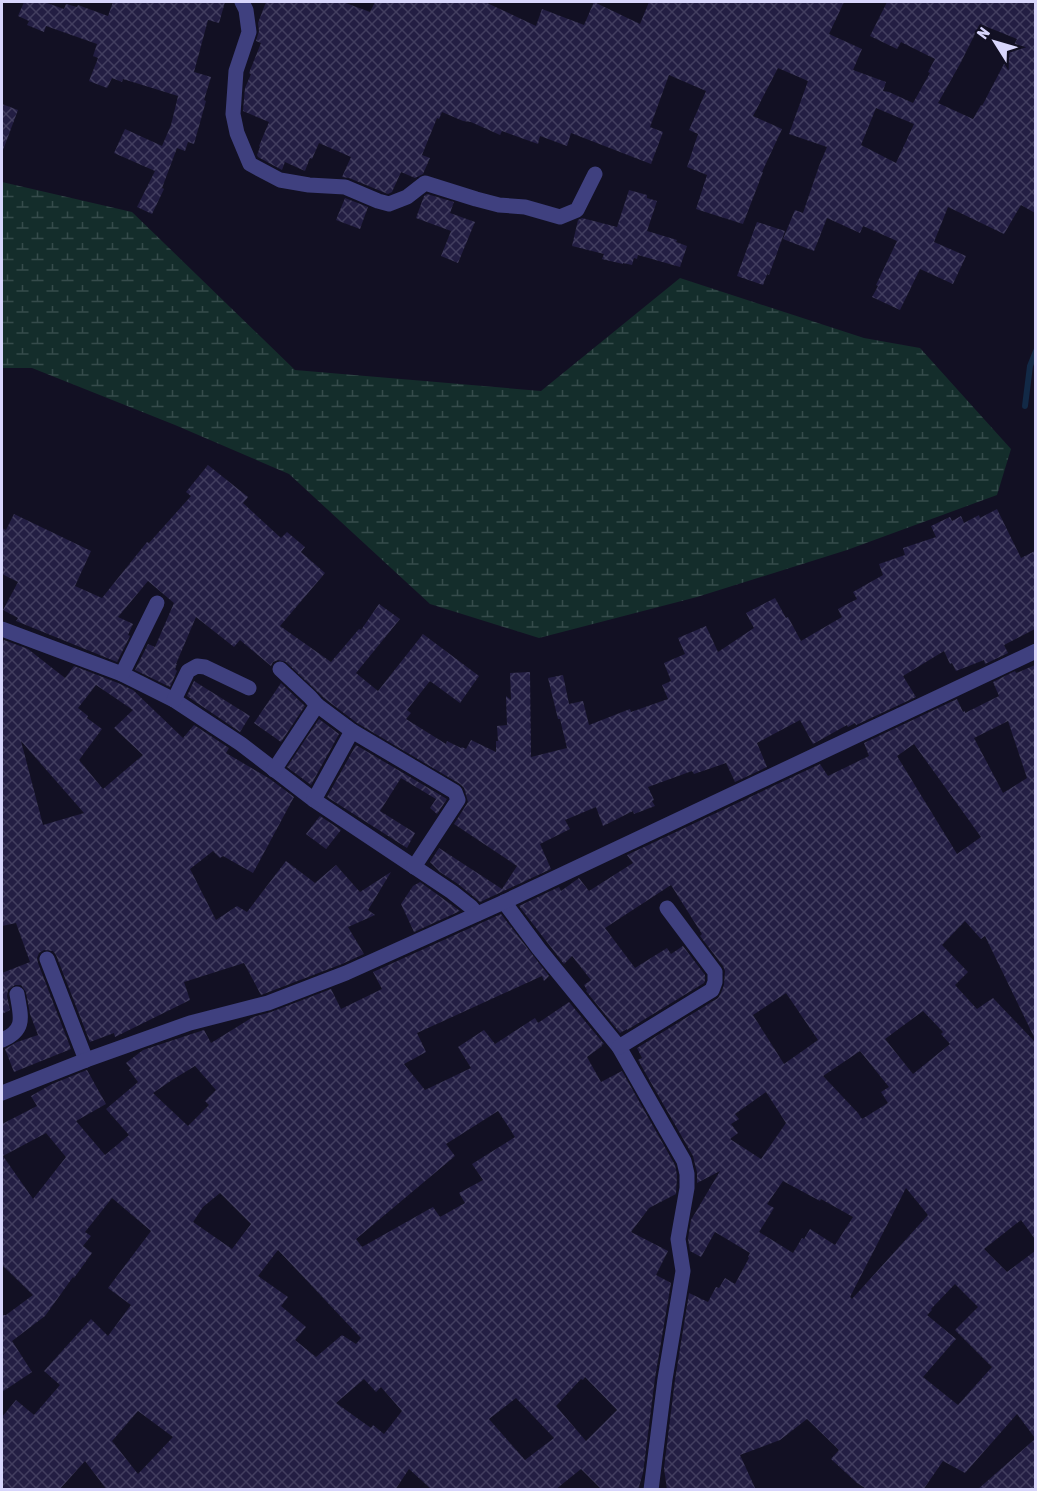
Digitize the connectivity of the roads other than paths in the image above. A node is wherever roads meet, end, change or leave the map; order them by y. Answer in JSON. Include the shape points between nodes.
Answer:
{"nodes":[{"id":1,"x":242,"y":2,"type":"edge"},
{"id":2,"x":595,"y":174,"type":"dead end"},
{"id":3,"x":157,"y":603,"type":"dead end"},
{"id":4,"x":2,"y":629,"type":"edge"},
{"id":5,"x":1035,"y":651,"type":"edge"},
{"id":6,"x":280,"y":669,"type":"dead end"},
{"id":7,"x":122,"y":674,"type":"junction"},
{"id":8,"x":249,"y":688,"type":"dead end"},
{"id":9,"x":174,"y":700,"type":"junction"},
{"id":10,"x":317,"y":705,"type":"junction"},
{"id":11,"x":352,"y":731,"type":"junction"},
{"id":12,"x":274,"y":770,"type":"junction"},
{"id":13,"x":314,"y":800,"type":"junction"},
{"id":14,"x":414,"y":867,"type":"junction"},
{"id":15,"x":504,"y":902,"type":"junction"},
{"id":16,"x":667,"y":908,"type":"dead end"},
{"id":17,"x":477,"y":914,"type":"junction"},
{"id":18,"x":46,"y":959,"type":"dead end"},
{"id":19,"x":16,"y":994,"type":"dead end"},
{"id":20,"x":2,"y":1040,"type":"edge"},
{"id":21,"x":619,"y":1047,"type":"junction"},
{"id":22,"x":86,"y":1060,"type":"junction"},
{"id":23,"x":2,"y":1093,"type":"edge"},
{"id":24,"x":651,"y":1490,"type":"edge"}],
"edges":[{"from":1,"to":2,"type":"street","via":[[249,32],[236,71],[233,114],[237,133],[250,164],[280,180],[345,187],[390,204],[425,183],[499,205],[525,207],[560,217],[577,210]]},
{"from":3,"to":7,"type":"street"},
{"from":4,"to":7,"type":"street"},
{"from":5,"to":15,"type":"street"},
{"from":6,"to":10,"type":"street"},
{"from":7,"to":9,"type":"street"},
{"from":8,"to":9,"type":"street","via":[[197,666],[188,671]]},
{"from":9,"to":12,"type":"street"},
{"from":10,"to":11,"type":"street"},
{"from":10,"to":12,"type":"street"},
{"from":11,"to":13,"type":"street"},
{"from":11,"to":14,"type":"street","via":[[458,796]]},
{"from":12,"to":13,"type":"street"},
{"from":13,"to":14,"type":"street"},
{"from":14,"to":17,"type":"street"},
{"from":15,"to":17,"type":"street"},
{"from":15,"to":21,"type":"street"},
{"from":16,"to":21,"type":"street","via":[[715,972],[716,982],[712,990]]},
{"from":17,"to":22,"type":"street","via":[[268,1004],[190,1023]]},
{"from":18,"to":22,"type":"street"},
{"from":19,"to":20,"type":"street","via":[[19,1028]]},
{"from":21,"to":24,"type":"street","via":[[684,1161],[687,1174],[678,1239],[683,1271]]},
{"from":22,"to":23,"type":"street"}]}
